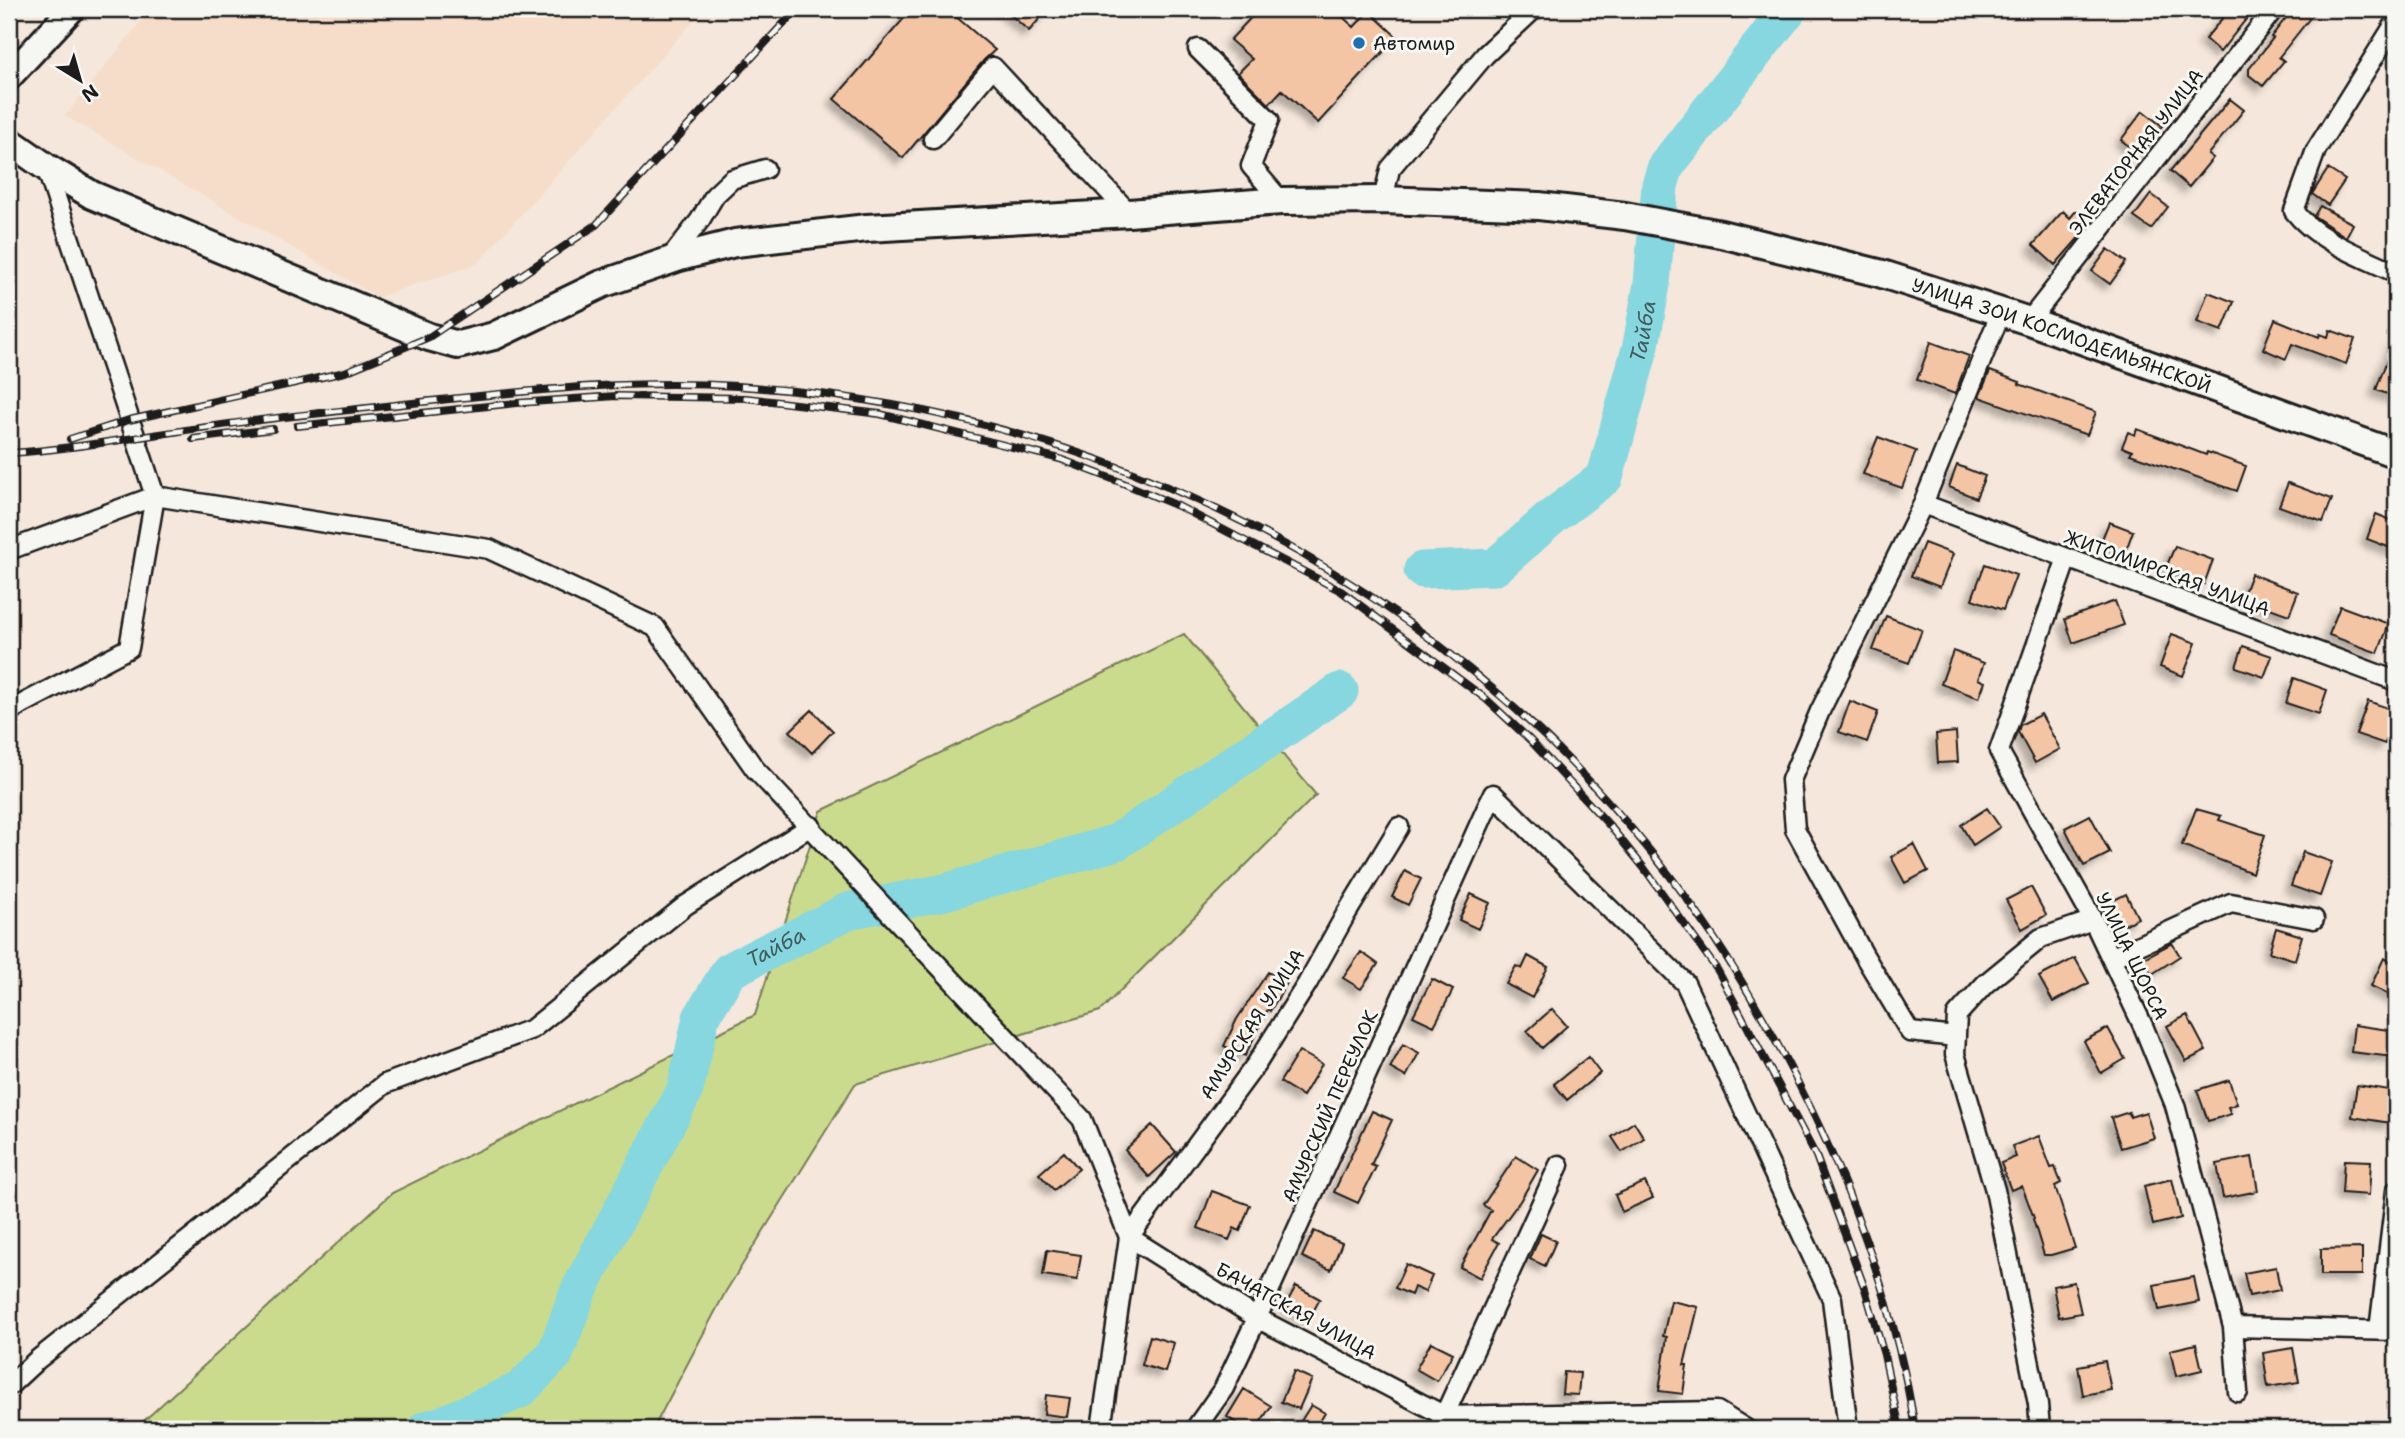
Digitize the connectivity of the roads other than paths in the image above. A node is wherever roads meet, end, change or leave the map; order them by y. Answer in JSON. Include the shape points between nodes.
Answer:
{"nodes":[{"id":1,"x":72,"y":9,"type":"edge"},
{"id":2,"x":1534,"y":9,"type":"edge"},
{"id":3,"x":2274,"y":9,"type":"edge"},
{"id":4,"x":2396,"y":22,"type":"edge"},
{"id":5,"x":1198,"y":49,"type":"dead end"},
{"id":6,"x":9,"y":77,"type":"edge"},
{"id":7,"x":933,"y":139,"type":"dead end"},
{"id":8,"x":9,"y":141,"type":"edge"},
{"id":9,"x":46,"y":167,"type":"junction"},
{"id":10,"x":765,"y":169,"type":"dead end"},
{"id":11,"x":1281,"y":201,"type":"junction"},
{"id":12,"x":1383,"y":201,"type":"junction"},
{"id":13,"x":1129,"y":213,"type":"junction"},
{"id":14,"x":669,"y":260,"type":"junction"},
{"id":15,"x":2396,"y":274,"type":"edge"},
{"id":16,"x":2001,"y":312,"type":"junction"},
{"id":17,"x":2029,"y":321,"type":"junction"},
{"id":18,"x":2396,"y":454,"type":"edge"},
{"id":19,"x":155,"y":496,"type":"junction"},
{"id":20,"x":1923,"y":504,"type":"junction"},
{"id":21,"x":9,"y":550,"type":"edge"},
{"id":22,"x":2067,"y":558,"type":"junction"},
{"id":23,"x":2396,"y":681,"type":"edge"},
{"id":24,"x":9,"y":711,"type":"edge"},
{"id":25,"x":811,"y":826,"type":"junction"},
{"id":26,"x":1399,"y":827,"type":"dead end"},
{"id":27,"x":2314,"y":919,"type":"dead end"},
{"id":28,"x":2093,"y":920,"type":"junction"},
{"id":29,"x":2111,"y":958,"type":"junction"},
{"id":30,"x":1956,"y":1037,"type":"junction"},
{"id":31,"x":1559,"y":1165,"type":"dead end"},
{"id":32,"x":2396,"y":1191,"type":"edge"},
{"id":33,"x":1129,"y":1237,"type":"junction"},
{"id":34,"x":1257,"y":1318,"type":"junction"},
{"id":35,"x":2233,"y":1327,"type":"junction"},
{"id":36,"x":2388,"y":1331,"type":"edge"},
{"id":37,"x":9,"y":1386,"type":"edge"},
{"id":38,"x":2238,"y":1392,"type":"dead end"},
{"id":39,"x":1441,"y":1422,"type":"edge"},
{"id":40,"x":1101,"y":1429,"type":"edge"},
{"id":41,"x":1195,"y":1429,"type":"edge"},
{"id":42,"x":1746,"y":1429,"type":"edge"},
{"id":43,"x":1848,"y":1429,"type":"edge"},
{"id":44,"x":2040,"y":1429,"type":"edge"}],
"edges":[{"from":1,"to":6,"type":"main road"},
{"from":2,"to":12,"type":"street","via":[[1485,55],[1390,169]]},
{"from":3,"to":17,"type":"street","name":"ЭЛЕВАТОРНАЯ УЛИЦА"},
{"from":4,"to":15,"type":"street","via":[[2316,150],[2294,211],[2324,237]]},
{"from":5,"to":11,"type":"street","via":[[1269,120],[1251,166]]},
{"from":7,"to":13,"type":"street","via":[[993,66]]},
{"from":8,"to":9,"type":"main road","name":"УЛИЦА ЗОИ КОСМОДЕМЬЯНСКОЙ"},
{"from":9,"to":14,"type":"main road","name":"УЛИЦА ЗОИ КОСМОДЕМЬЯНСКОЙ","via":[[93,195],[429,337],[458,345],[494,336],[603,284]]},
{"from":9,"to":19,"type":"street"},
{"from":10,"to":14,"type":"street","via":[[723,187]]},
{"from":11,"to":12,"type":"main road","name":"УЛИЦА ЗОИ КОСМОДЕМЬЯНСКОЙ"},
{"from":11,"to":13,"type":"main road","name":"УЛИЦА ЗОИ КОСМОДЕМЬЯНСКОЙ"},
{"from":12,"to":16,"type":"main road","name":"УЛИЦА ЗОИ КОСМОДЕМЬЯНСКОЙ","via":[[1539,206],[1625,216],[1879,273]]},
{"from":13,"to":14,"type":"main road","name":"УЛИЦА ЗОИ КОСМОДЕМЬЯНСКОЙ","via":[[867,228],[735,243]]},
{"from":16,"to":17,"type":"main road","name":"УЛИЦА ЗОИ КОСМОДЕМЬЯНСКОЙ"},
{"from":16,"to":20,"type":"street"},
{"from":17,"to":18,"type":"main road","name":"УЛИЦА ЗОИ КОСМОДЕМЬЯНСКОЙ"},
{"from":19,"to":21,"type":"street"},
{"from":19,"to":24,"type":"street","via":[[130,648]]},
{"from":19,"to":25,"type":"street","via":[[489,549],[655,627],[755,769]]},
{"from":20,"to":22,"type":"street","name":"ЖИТОМИРСКАЯ УЛИЦА"},
{"from":20,"to":30,"type":"street","via":[[1819,711],[1791,780],[1794,829],[1910,1032]]},
{"from":22,"to":23,"type":"street","name":"ЖИТОМИРСКАЯ УЛИЦА"},
{"from":22,"to":28,"type":"street","name":"УЛИЦА ЩОРСА","via":[[1999,751]]},
{"from":25,"to":33,"type":"street","via":[[1082,1119]]},
{"from":25,"to":37,"type":"street","via":[[686,905],[532,1029],[385,1084]]},
{"from":26,"to":33,"type":"street","name":"АМУРСКАЯ УЛИЦА","via":[[1256,1063]]},
{"from":27,"to":29,"type":"street","via":[[2231,903]]},
{"from":28,"to":29,"type":"street","name":"УЛИЦА ЩОРСА"},
{"from":28,"to":30,"type":"street","via":[[2041,938],[1985,984],[1957,1014]]},
{"from":29,"to":35,"type":"street","name":"УЛИЦА ЩОРСА","via":[[2175,1105]]},
{"from":30,"to":44,"type":"street","via":[[1955,1054],[1995,1190]]},
{"from":31,"to":39,"type":"street"},
{"from":32,"to":36,"type":"street"},
{"from":33,"to":34,"type":"street","name":"БАЧАТСКАЯ УЛИЦА"},
{"from":33,"to":40,"type":"street"},
{"from":34,"to":39,"type":"street","name":"БАЧАТСКАЯ УЛИЦА"},
{"from":34,"to":41,"type":"street","name":"АМУРСКИЙ ПЕРЕУЛОК","via":[[1224,1388]]},
{"from":34,"to":43,"type":"street","name":"АМУРСКИЙ ПЕРЕУЛОК","via":[[1493,794],[1685,983],[1832,1299]]},
{"from":35,"to":36,"type":"street"},
{"from":35,"to":38,"type":"street","name":"УЛИЦА ЩОРСА"},
{"from":39,"to":42,"type":"street","name":"БАЧАТСКАЯ УЛИЦА","via":[[1717,1411]]}]}
